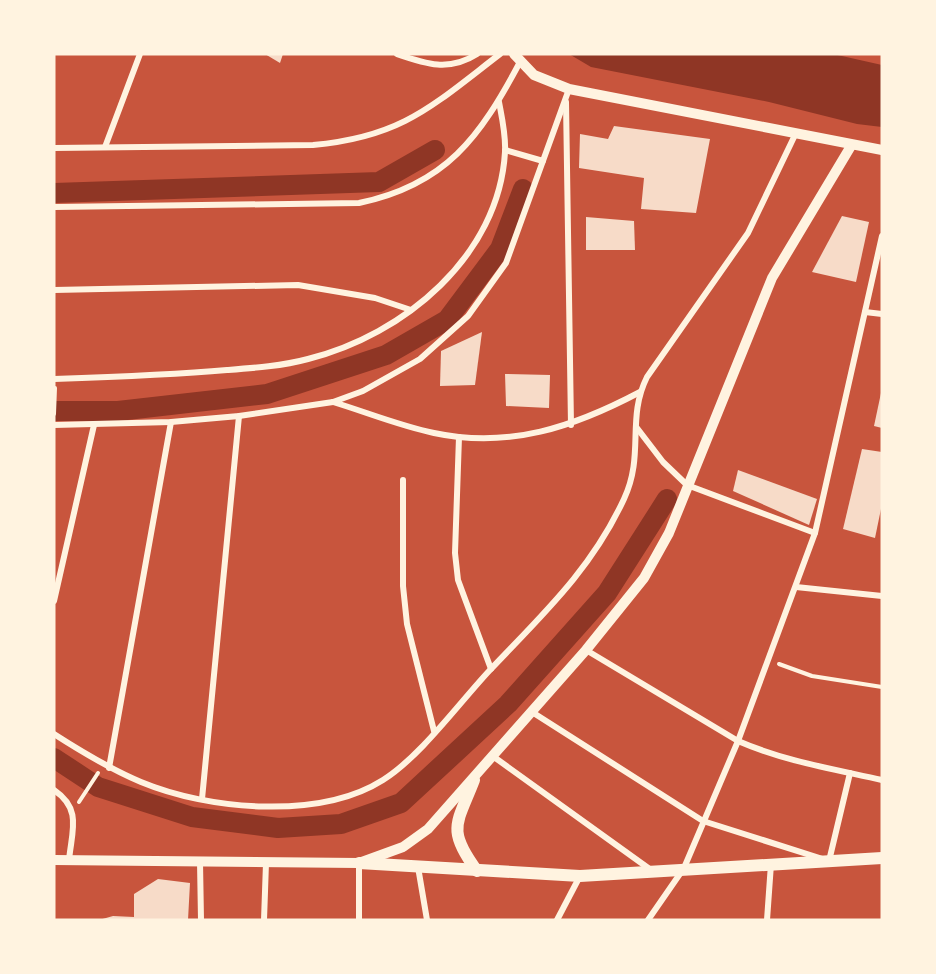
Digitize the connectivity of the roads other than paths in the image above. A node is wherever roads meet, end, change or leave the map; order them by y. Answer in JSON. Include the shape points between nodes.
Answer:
{"nodes":[{"id":1,"x":140,"y":54,"type":"edge"},
{"id":2,"x":397,"y":54,"type":"edge"},
{"id":3,"x":477,"y":54,"type":"edge"},
{"id":4,"x":500,"y":54,"type":"edge"},
{"id":5,"x":517,"y":58,"type":"edge"},
{"id":6,"x":567,"y":93,"type":"junction"},
{"id":7,"x":499,"y":102,"type":"junction"},
{"id":8,"x":795,"y":135,"type":"junction"},
{"id":9,"x":851,"y":146,"type":"junction"},
{"id":10,"x":105,"y":147,"type":"junction"},
{"id":11,"x":54,"y":148,"type":"edge"},
{"id":12,"x":505,"y":150,"type":"junction"},
{"id":13,"x":882,"y":150,"type":"edge"},
{"id":14,"x":543,"y":161,"type":"junction"},
{"id":15,"x":54,"y":207,"type":"edge"},
{"id":16,"x":882,"y":236,"type":"edge"},
{"id":17,"x":54,"y":290,"type":"edge"},
{"id":18,"x":411,"y":310,"type":"junction"},
{"id":19,"x":865,"y":312,"type":"junction"},
{"id":20,"x":882,"y":314,"type":"edge"},
{"id":21,"x":54,"y":379,"type":"edge"},
{"id":22,"x":640,"y":392,"type":"junction"},
{"id":23,"x":333,"y":402,"type":"junction"},
{"id":24,"x":239,"y":416,"type":"junction"},
{"id":25,"x":171,"y":422,"type":"junction"},
{"id":26,"x":54,"y":425,"type":"edge"},
{"id":27,"x":94,"y":425,"type":"junction"},
{"id":28,"x":571,"y":425,"type":"junction"},
{"id":29,"x":636,"y":426,"type":"junction"},
{"id":30,"x":459,"y":437,"type":"junction"},
{"id":31,"x":403,"y":480,"type":"dead end"},
{"id":32,"x":687,"y":485,"type":"junction"},
{"id":33,"x":815,"y":533,"type":"junction"},
{"id":34,"x":796,"y":588,"type":"junction"},
{"id":35,"x":882,"y":596,"type":"edge"},
{"id":36,"x":54,"y":601,"type":"edge"},
{"id":37,"x":586,"y":650,"type":"junction"},
{"id":38,"x":491,"y":669,"type":"junction"},
{"id":39,"x":532,"y":712,"type":"junction"},
{"id":40,"x":434,"y":731,"type":"junction"},
{"id":41,"x":54,"y":734,"type":"edge"},
{"id":42,"x":738,"y":741,"type":"junction"},
{"id":43,"x":494,"y":758,"type":"junction"},
{"id":44,"x":109,"y":768,"type":"junction"},
{"id":45,"x":850,"y":773,"type":"junction"},
{"id":46,"x":474,"y":780,"type":"junction"},
{"id":47,"x":882,"y":780,"type":"edge"},
{"id":48,"x":54,"y":790,"type":"edge"},
{"id":49,"x":202,"y":799,"type":"junction"},
{"id":50,"x":703,"y":821,"type":"junction"},
{"id":51,"x":882,"y":858,"type":"edge"},
{"id":52,"x":54,"y":860,"type":"edge"},
{"id":53,"x":69,"y":860,"type":"junction"},
{"id":54,"x":829,"y":861,"type":"junction"},
{"id":55,"x":200,"y":862,"type":"junction"},
{"id":56,"x":266,"y":863,"type":"junction"},
{"id":57,"x":359,"y":863,"type":"junction"},
{"id":58,"x":771,"y":863,"type":"junction"},
{"id":59,"x":418,"y":867,"type":"junction"},
{"id":60,"x":684,"y":868,"type":"junction"},
{"id":61,"x":651,"y":870,"type":"junction"},
{"id":62,"x":477,"y":871,"type":"junction"},
{"id":63,"x":580,"y":876,"type":"junction"},
{"id":64,"x":201,"y":920,"type":"edge"},
{"id":65,"x":264,"y":920,"type":"edge"},
{"id":66,"x":359,"y":920,"type":"edge"},
{"id":67,"x":428,"y":920,"type":"edge"},
{"id":68,"x":557,"y":920,"type":"edge"},
{"id":69,"x":648,"y":920,"type":"edge"},
{"id":70,"x":767,"y":920,"type":"edge"}],
"edges":[{"from":1,"to":10,"type":"street"},
{"from":2,"to":3,"type":"street","via":[[435,66],[450,66]]},
{"from":4,"to":10,"type":"street","via":[[418,116],[385,132],[350,142]]},
{"from":5,"to":6,"type":"street","via":[[534,75]]},
{"from":5,"to":7,"type":"street"},
{"from":6,"to":8,"type":"street"},
{"from":6,"to":14,"type":"street"},
{"from":6,"to":28,"type":"street"},
{"from":7,"to":12,"type":"street"},
{"from":7,"to":15,"type":"street","via":[[452,161],[408,189],[384,198],[359,203]]},
{"from":8,"to":9,"type":"street"},
{"from":8,"to":22,"type":"street","via":[[748,232]]},
{"from":9,"to":13,"type":"street"},
{"from":9,"to":32,"type":"street","via":[[772,278]]},
{"from":10,"to":11,"type":"street"},
{"from":12,"to":14,"type":"street"},
{"from":12,"to":18,"type":"street","via":[[496,200],[482,232],[446,281]]},
{"from":14,"to":23,"type":"street","via":[[506,263],[468,316],[445,339],[393,376]]},
{"from":16,"to":19,"type":"street"},
{"from":17,"to":18,"type":"street","via":[[298,285],[375,298]]},
{"from":18,"to":21,"type":"street","via":[[370,336],[340,349],[275,366]]},
{"from":19,"to":20,"type":"street"},
{"from":19,"to":33,"type":"street"},
{"from":22,"to":28,"type":"street"},
{"from":22,"to":29,"type":"street"},
{"from":23,"to":24,"type":"street"},
{"from":23,"to":30,"type":"street","via":[[432,433]]},
{"from":24,"to":25,"type":"street"},
{"from":24,"to":49,"type":"street"},
{"from":25,"to":27,"type":"street"},
{"from":25,"to":44,"type":"street"},
{"from":26,"to":27,"type":"street"},
{"from":27,"to":36,"type":"street"},
{"from":28,"to":30,"type":"street","via":[[515,437]]},
{"from":29,"to":32,"type":"street","via":[[663,462]]},
{"from":29,"to":38,"type":"street","via":[[637,455],[631,483],[607,534],[564,594]]},
{"from":30,"to":38,"type":"street","via":[[455,553],[458,580]]},
{"from":31,"to":40,"type":"street","via":[[407,624]]},
{"from":32,"to":33,"type":"street"},
{"from":32,"to":37,"type":"street","via":[[653,564]]},
{"from":33,"to":34,"type":"street"},
{"from":34,"to":35,"type":"street"},
{"from":34,"to":42,"type":"street"},
{"from":37,"to":39,"type":"street"},
{"from":37,"to":42,"type":"street"},
{"from":38,"to":40,"type":"street"},
{"from":39,"to":43,"type":"street"},
{"from":39,"to":50,"type":"street"},
{"from":40,"to":49,"type":"street","via":[[385,779],[339,800],[256,805]]},
{"from":41,"to":44,"type":"street"},
{"from":42,"to":45,"type":"street","via":[[777,757]]},
{"from":42,"to":50,"type":"street"},
{"from":43,"to":46,"type":"street"},
{"from":43,"to":61,"type":"street"},
{"from":44,"to":49,"type":"street","via":[[143,783]]},
{"from":45,"to":47,"type":"street"},
{"from":45,"to":54,"type":"street"},
{"from":46,"to":57,"type":"street","via":[[416,839],[389,854]]},
{"from":46,"to":62,"type":"main road","via":[[456,832],[458,843]]},
{"from":48,"to":53,"type":"street","via":[[69,801],[74,811]]},
{"from":50,"to":54,"type":"street"},
{"from":50,"to":60,"type":"street"},
{"from":51,"to":54,"type":"main road"},
{"from":52,"to":53,"type":"street"},
{"from":53,"to":55,"type":"street"},
{"from":54,"to":58,"type":"main road"},
{"from":55,"to":56,"type":"street"},
{"from":55,"to":64,"type":"street"},
{"from":56,"to":57,"type":"street"},
{"from":56,"to":65,"type":"street"},
{"from":57,"to":59,"type":"main road"},
{"from":57,"to":66,"type":"street"},
{"from":58,"to":60,"type":"main road"},
{"from":58,"to":70,"type":"street"},
{"from":59,"to":62,"type":"main road"},
{"from":59,"to":67,"type":"street"},
{"from":60,"to":61,"type":"main road"},
{"from":60,"to":69,"type":"street"},
{"from":61,"to":63,"type":"main road"},
{"from":62,"to":63,"type":"main road"},
{"from":63,"to":68,"type":"street"}]}
